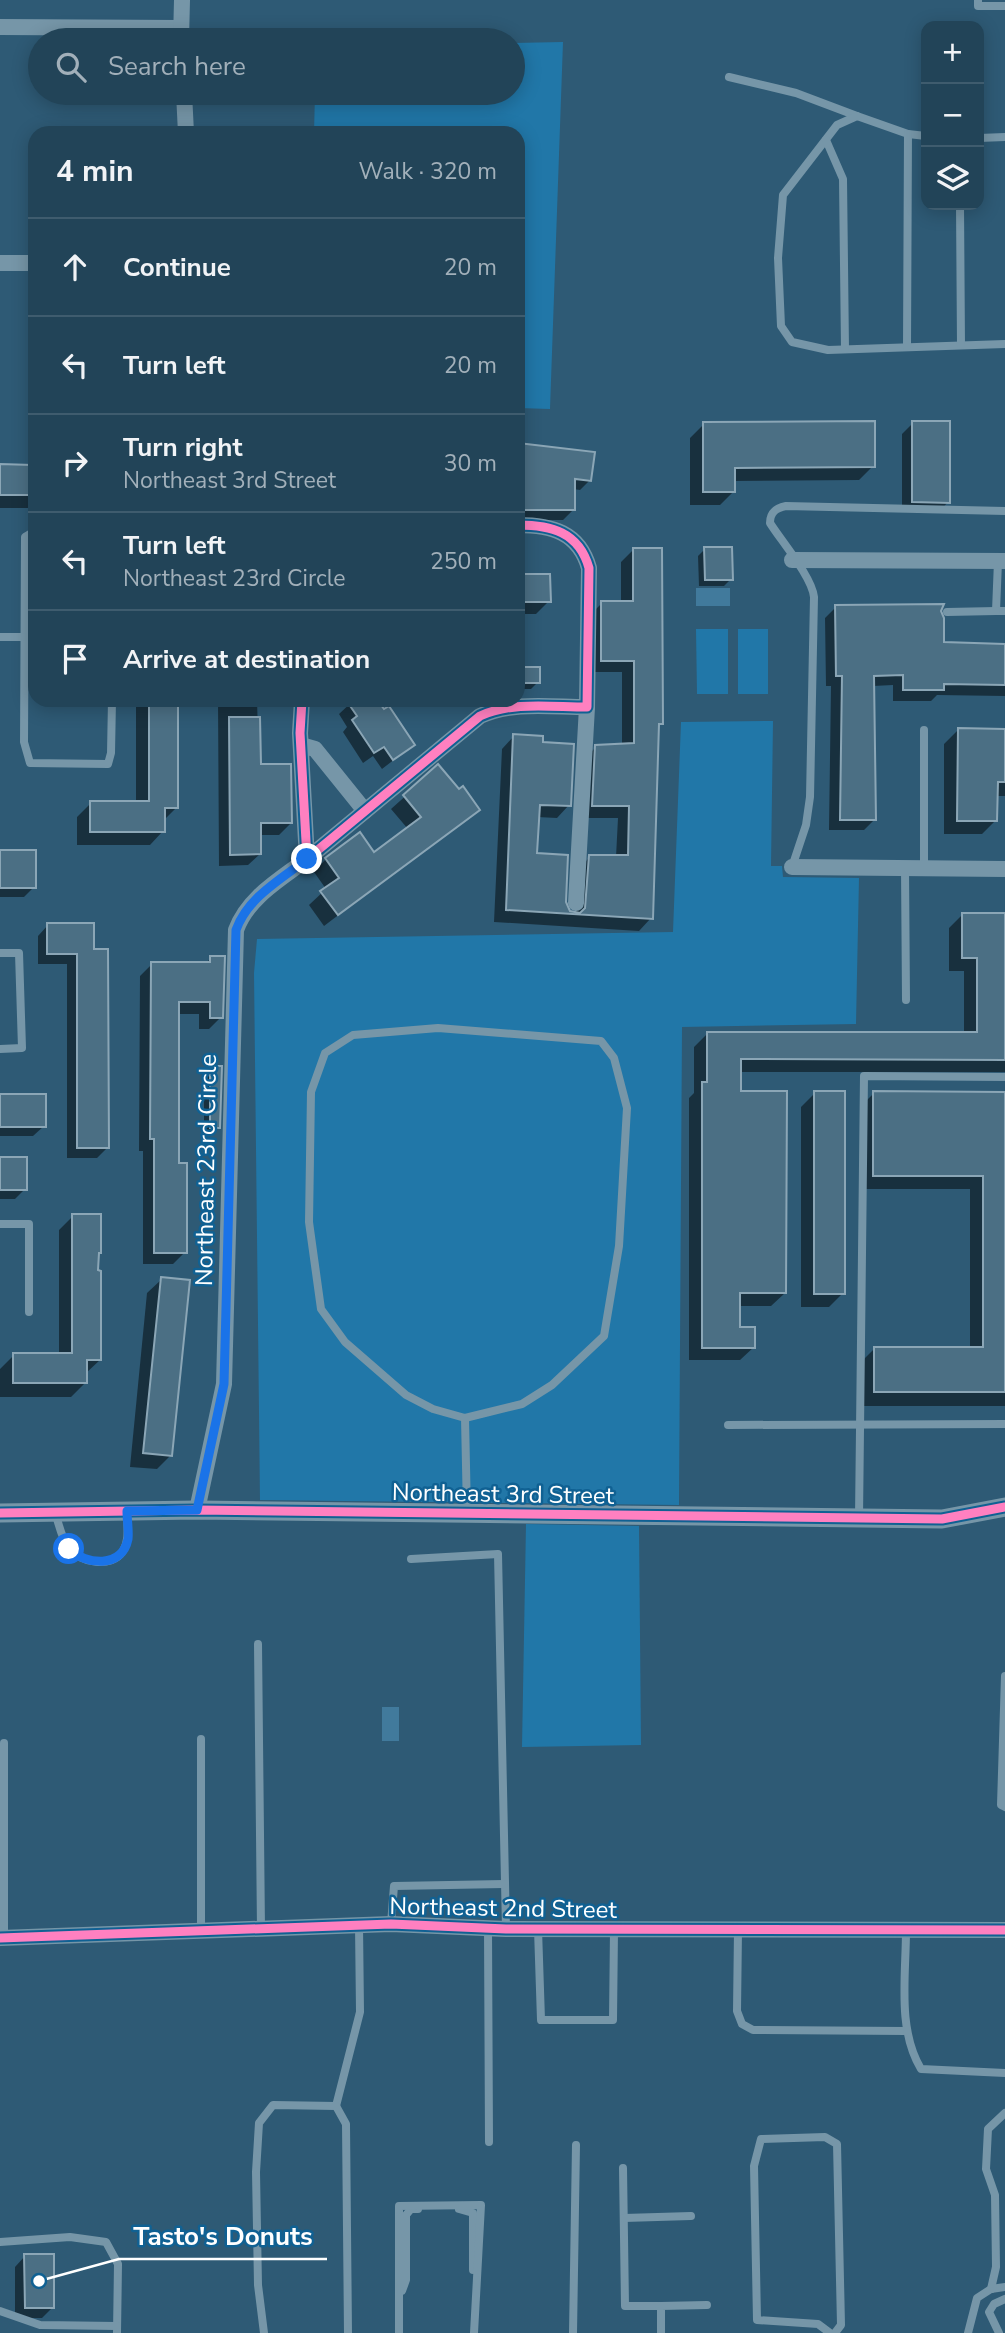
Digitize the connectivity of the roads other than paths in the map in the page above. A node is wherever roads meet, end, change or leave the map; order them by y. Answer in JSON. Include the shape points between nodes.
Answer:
{"nodes":[{"id":1,"x":181,"y":0,"type":"edge"},
{"id":2,"x":978,"y":0,"type":"edge"},
{"id":3,"x":1005,"y":6,"type":"edge"},
{"id":4,"x":0,"y":27,"type":"edge"},
{"id":5,"x":28,"y":28,"type":"edge"},
{"id":6,"x":181,"y":28,"type":"edge"},
{"id":7,"x":729,"y":77,"type":"dead end"},
{"id":8,"x":185,"y":105,"type":"edge"},
{"id":9,"x":857,"y":116,"type":"junction"},
{"id":10,"x":186,"y":126,"type":"edge"},
{"id":11,"x":908,"y":134,"type":"junction"},
{"id":12,"x":921,"y":135,"type":"edge"},
{"id":13,"x":1005,"y":137,"type":"edge"},
{"id":14,"x":984,"y":138,"type":"edge"},
{"id":15,"x":826,"y":140,"type":"junction"},
{"id":16,"x":960,"y":210,"type":"edge"},
{"id":17,"x":0,"y":263,"type":"edge"},
{"id":18,"x":28,"y":263,"type":"edge"},
{"id":19,"x":1005,"y":344,"type":"edge"},
{"id":20,"x":961,"y":345,"type":"junction"},
{"id":21,"x":907,"y":347,"type":"junction"},
{"id":22,"x":845,"y":349,"type":"junction"},
{"id":23,"x":1005,"y":511,"type":"edge"},
{"id":24,"x":525,"y":525,"type":"edge"},
{"id":25,"x":28,"y":535,"type":"edge"},
{"id":26,"x":792,"y":560,"type":"junction"},
{"id":27,"x":1001,"y":561,"type":"edge"},
{"id":28,"x":1001,"y":611,"type":"edge"},
{"id":29,"x":947,"y":612,"type":"dead end"},
{"id":30,"x":0,"y":637,"type":"edge"},
{"id":31,"x":23,"y":637,"type":"junction"},
{"id":32,"x":525,"y":706,"type":"edge"},
{"id":33,"x":112,"y":707,"type":"edge"},
{"id":34,"x":302,"y":707,"type":"edge"},
{"id":35,"x":512,"y":707,"type":"edge"},
{"id":36,"x":587,"y":707,"type":"junction"},
{"id":37,"x":924,"y":730,"type":"dead end"},
{"id":38,"x":301,"y":745,"type":"junction"},
{"id":39,"x":365,"y":811,"type":"junction"},
{"id":40,"x":307,"y":859,"type":"junction"},
{"id":41,"x":792,"y":867,"type":"joint"},
{"id":42,"x":905,"y":868,"type":"junction"},
{"id":43,"x":924,"y":868,"type":"junction"},
{"id":44,"x":1005,"y":869,"type":"edge"},
{"id":45,"x":576,"y":903,"type":"dead end"},
{"id":46,"x":0,"y":953,"type":"edge"},
{"id":47,"x":906,"y":1000,"type":"dead end"},
{"id":48,"x":0,"y":1049,"type":"edge"},
{"id":49,"x":1005,"y":1077,"type":"edge"},
{"id":50,"x":0,"y":1224,"type":"edge"},
{"id":51,"x":29,"y":1312,"type":"dead end"},
{"id":52,"x":464,"y":1418,"type":"junction"},
{"id":53,"x":1005,"y":1424,"type":"edge"},
{"id":54,"x":728,"y":1425,"type":"dead end"},
{"id":55,"x":860,"y":1426,"type":"junction"},
{"id":56,"x":1005,"y":1507,"type":"edge"},
{"id":57,"x":197,"y":1510,"type":"junction"},
{"id":58,"x":127,"y":1511,"type":"junction"},
{"id":59,"x":55,"y":1512,"type":"junction"},
{"id":60,"x":0,"y":1513,"type":"edge"},
{"id":61,"x":467,"y":1513,"type":"junction"},
{"id":62,"x":859,"y":1518,"type":"junction"},
{"id":63,"x":411,"y":1559,"type":"dead end"},
{"id":64,"x":258,"y":1644,"type":"dead end"},
{"id":65,"x":1005,"y":1676,"type":"edge"},
{"id":66,"x":201,"y":1739,"type":"dead end"},
{"id":67,"x":4,"y":1743,"type":"dead end"},
{"id":68,"x":1005,"y":1807,"type":"edge"},
{"id":69,"x":505,"y":1884,"type":"junction"},
{"id":70,"x":391,"y":1924,"type":"junction"},
{"id":71,"x":359,"y":1925,"type":"junction"},
{"id":72,"x":261,"y":1928,"type":"junction"},
{"id":73,"x":488,"y":1928,"type":"junction"},
{"id":74,"x":506,"y":1929,"type":"junction"},
{"id":75,"x":538,"y":1929,"type":"junction"},
{"id":76,"x":614,"y":1930,"type":"junction"},
{"id":77,"x":738,"y":1930,"type":"junction"},
{"id":78,"x":906,"y":1930,"type":"junction"},
{"id":79,"x":1005,"y":1930,"type":"edge"},
{"id":80,"x":201,"y":1931,"type":"junction"},
{"id":81,"x":2,"y":1938,"type":"edge"},
{"id":82,"x":906,"y":2031,"type":"junction"},
{"id":83,"x":1005,"y":2073,"type":"edge"},
{"id":84,"x":335,"y":2106,"type":"junction"},
{"id":85,"x":1005,"y":2113,"type":"edge"},
{"id":86,"x":489,"y":2142,"type":"dead end"},
{"id":87,"x":576,"y":2145,"type":"dead end"},
{"id":88,"x":623,"y":2168,"type":"dead end"},
{"id":89,"x":691,"y":2216,"type":"dead end"},
{"id":90,"x":624,"y":2218,"type":"junction"},
{"id":91,"x":0,"y":2242,"type":"edge"},
{"id":92,"x":1005,"y":2287,"type":"edge"},
{"id":93,"x":991,"y":2289,"type":"junction"},
{"id":94,"x":1005,"y":2298,"type":"edge"},
{"id":95,"x":707,"y":2305,"type":"dead end"},
{"id":96,"x":661,"y":2306,"type":"junction"},
{"id":97,"x":0,"y":2311,"type":"edge"},
{"id":98,"x":117,"y":2330,"type":"edge"},
{"id":99,"x":264,"y":2333,"type":"edge"},
{"id":100,"x":348,"y":2333,"type":"edge"},
{"id":101,"x":400,"y":2333,"type":"edge"},
{"id":102,"x":474,"y":2333,"type":"edge"},
{"id":103,"x":573,"y":2333,"type":"edge"},
{"id":104,"x":661,"y":2333,"type":"edge"},
{"id":105,"x":832,"y":2333,"type":"edge"},
{"id":106,"x":968,"y":2333,"type":"edge"},
{"id":107,"x":999,"y":2333,"type":"edge"}],
"edges":[{"from":1,"to":6,"type":"street"},
{"from":2,"to":3,"type":"lane","via":[[978,6]]},
{"from":4,"to":5,"type":"street"},
{"from":7,"to":9,"type":"lane","via":[[796,93]]},
{"from":8,"to":10,"type":"street"},
{"from":9,"to":11,"type":"lane"},
{"from":9,"to":15,"type":"lane","via":[[837,125]]},
{"from":11,"to":12,"type":"lane"},
{"from":11,"to":21,"type":"lane"},
{"from":13,"to":14,"type":"lane"},
{"from":15,"to":22,"type":"lane","via":[[843,179]]},
{"from":15,"to":22,"type":"lane","via":[[783,195],[778,258],[781,326],[792,342]]},
{"from":16,"to":20,"type":"lane"},
{"from":17,"to":18,"type":"street"},
{"from":19,"to":20,"type":"lane"},
{"from":20,"to":21,"type":"lane"},
{"from":21,"to":22,"type":"lane"},
{"from":23,"to":26,"type":"lane","via":[[776,508],[770,523]]},
{"from":24,"to":36,"type":"street","via":[[544,525],[565,533],[587,558]]},
{"from":25,"to":31,"type":"lane"},
{"from":26,"to":27,"type":"street"},
{"from":26,"to":41,"type":"lane","via":[[810,580],[814,609],[810,797]]},
{"from":27,"to":28,"type":"lane"},
{"from":28,"to":29,"type":"lane"},
{"from":30,"to":31,"type":"lane"},
{"from":31,"to":33,"type":"lane","via":[[24,742],[30,763],[108,764]]},
{"from":32,"to":36,"type":"street","name":"Northeast 23rd Circle"},
{"from":34,"to":38,"type":"street"},
{"from":35,"to":39,"type":"street","name":"Northeast 23rd Circle","via":[[480,716]]},
{"from":36,"to":45,"type":"street"},
{"from":37,"to":43,"type":"lane"},
{"from":38,"to":39,"type":"street","via":[[315,749]]},
{"from":38,"to":40,"type":"street"},
{"from":39,"to":40,"type":"street","name":"Northeast 23rd Circle"},
{"from":40,"to":57,"type":"street","name":"Northeast 23rd Circle","via":[[257,897],[236,930],[224,1384]]},
{"from":41,"to":42,"type":"street"},
{"from":42,"to":43,"type":"street"},
{"from":42,"to":47,"type":"lane"},
{"from":43,"to":44,"type":"street"},
{"from":46,"to":48,"type":"lane","via":[[19,953],[22,1048]]},
{"from":49,"to":55,"type":"lane","via":[[864,1076]]},
{"from":50,"to":51,"type":"lane","via":[[29,1224]]},
{"from":52,"to":52,"type":"lane","via":[[522,1404],[552,1385],[604,1336],[619,1246],[627,1108],[614,1058],[601,1041],[438,1028],[354,1035],[325,1053],[311,1092],[309,1222],[321,1309],[345,1342],[406,1395]]},
{"from":52,"to":61,"type":"lane"},
{"from":53,"to":55,"type":"lane"},
{"from":54,"to":55,"type":"lane"},
{"from":55,"to":62,"type":"lane"},
{"from":56,"to":62,"type":"street","name":"Northeast 3rd Street","via":[[942,1519]]},
{"from":57,"to":58,"type":"street","name":"Northeast 3rd Street"},
{"from":57,"to":61,"type":"street","name":"Northeast 3rd Street"},
{"from":58,"to":59,"type":"street","name":"Northeast 3rd Street"},
{"from":58,"to":59,"type":"lane","via":[[128,1539],[121,1554],[95,1562],[69,1549]]},
{"from":59,"to":60,"type":"street","name":"Northeast 3rd Street"},
{"from":61,"to":62,"type":"street","name":"Northeast 3rd Street"},
{"from":63,"to":69,"type":"lane","via":[[498,1553]]},
{"from":64,"to":72,"type":"lane"},
{"from":65,"to":68,"type":"lane","via":[[1001,1805]]},
{"from":66,"to":80,"type":"lane"},
{"from":67,"to":81,"type":"lane"},
{"from":69,"to":70,"type":"lane","via":[[394,1886]]},
{"from":69,"to":74,"type":"lane"},
{"from":70,"to":71,"type":"street","name":"Northeast 2nd Street"},
{"from":70,"to":73,"type":"street","name":"Northeast 2nd Street"},
{"from":71,"to":72,"type":"street","name":"Northeast 2nd Street"},
{"from":71,"to":84,"type":"lane","via":[[360,2012]]},
{"from":72,"to":80,"type":"street","name":"Northeast 2nd Street"},
{"from":73,"to":74,"type":"street","name":"Northeast 2nd Street"},
{"from":73,"to":86,"type":"lane"},
{"from":74,"to":75,"type":"street","name":"Northeast 2nd Street"},
{"from":75,"to":76,"type":"street","name":"Northeast 2nd Street"},
{"from":75,"to":76,"type":"lane","via":[[541,2020],[613,2020]]},
{"from":76,"to":77,"type":"street","name":"Northeast 2nd Street"},
{"from":77,"to":78,"type":"street","name":"Northeast 2nd Street"},
{"from":77,"to":82,"type":"lane","via":[[737,2011],[742,2024],[753,2030]]},
{"from":78,"to":79,"type":"street","name":"Northeast 2nd Street"},
{"from":78,"to":82,"type":"lane"},
{"from":80,"to":81,"type":"street","name":"Northeast 2nd Street"},
{"from":82,"to":83,"type":"lane","via":[[922,2069]]},
{"from":84,"to":99,"type":"lane","via":[[273,2105],[259,2123],[258,2273]]},
{"from":84,"to":100,"type":"lane","via":[[346,2124]]},
{"from":85,"to":93,"type":"lane","via":[[988,2129],[986,2169],[995,2195],[996,2267]]},
{"from":87,"to":103,"type":"lane"},
{"from":88,"to":90,"type":"lane"},
{"from":89,"to":90,"type":"lane"},
{"from":90,"to":96,"type":"lane","via":[[625,2306]]},
{"from":91,"to":98,"type":"lane","via":[[70,2237],[106,2242],[118,2264]]},
{"from":92,"to":93,"type":"lane"},
{"from":93,"to":106,"type":"lane","via":[[977,2298]]},
{"from":94,"to":107,"type":"lane","via":[[989,2312]]},
{"from":95,"to":96,"type":"lane"},
{"from":96,"to":104,"type":"lane"},
{"from":97,"to":98,"type":"lane","via":[[31,2323]]},
{"from":101,"to":102,"type":"lane","via":[[399,2206],[481,2205]]},
{"from":105,"to":105,"type":"lane","via":[[841,2325],[837,2144],[825,2137],[761,2139],[754,2166],[757,2320],[818,2324]]}]}
